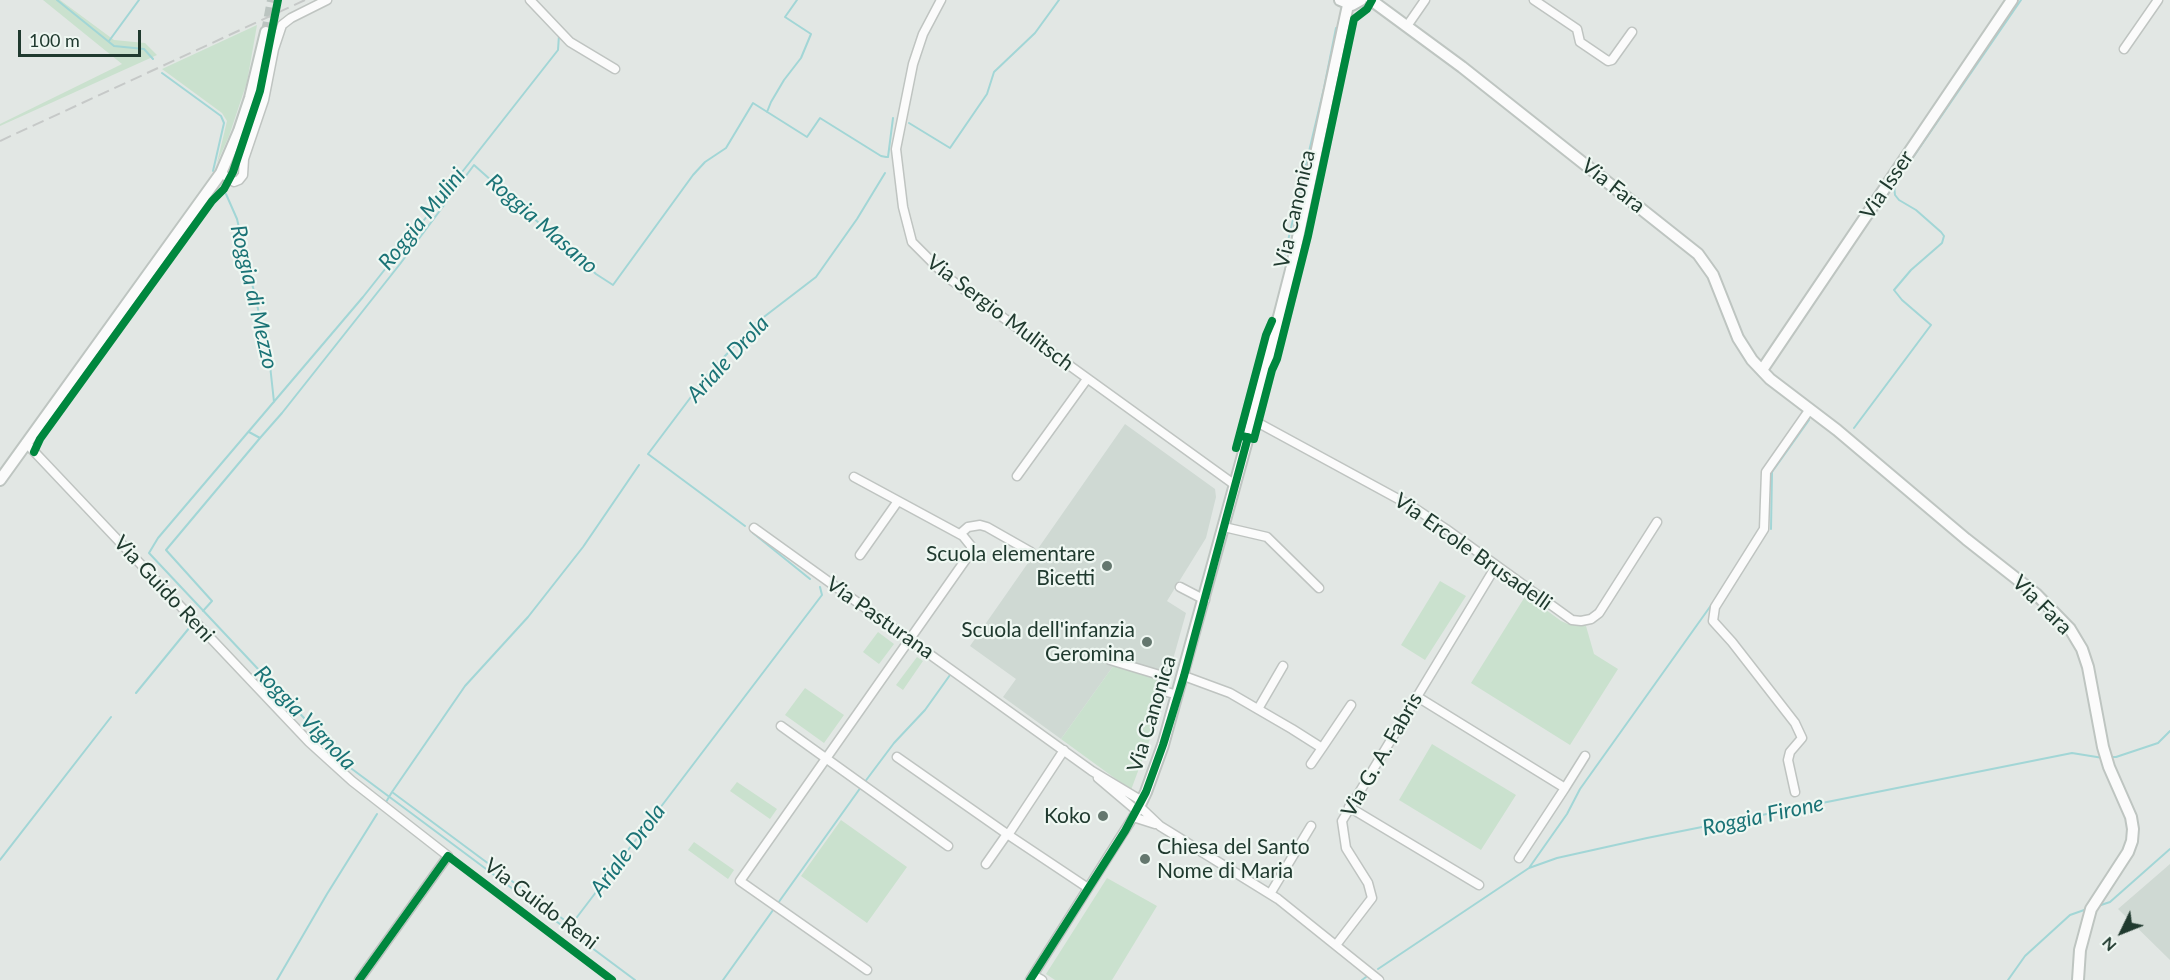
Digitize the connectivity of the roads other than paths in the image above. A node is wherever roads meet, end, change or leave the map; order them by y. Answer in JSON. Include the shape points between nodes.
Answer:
{"nodes":[{"id":1,"x":327,"y":0,"type":"edge"},
{"id":2,"x":530,"y":0,"type":"edge"},
{"id":3,"x":941,"y":0,"type":"edge"},
{"id":4,"x":1361,"y":0,"type":"edge"},
{"id":5,"x":1371,"y":0,"type":"edge"},
{"id":6,"x":1425,"y":0,"type":"edge"},
{"id":7,"x":1534,"y":0,"type":"edge"},
{"id":8,"x":2012,"y":0,"type":"edge"},
{"id":9,"x":2158,"y":0,"type":"edge"},
{"id":10,"x":1344,"y":2,"type":"edge"},
{"id":11,"x":1407,"y":26,"type":"junction"},
{"id":12,"x":266,"y":32,"type":"tunnel mouth"},
{"id":13,"x":1632,"y":32,"type":"dead end"},
{"id":14,"x":2124,"y":49,"type":"dead end"},
{"id":15,"x":615,"y":69,"type":"dead end"},
{"id":16,"x":221,"y":173,"type":"junction"},
{"id":17,"x":1762,"y":370,"type":"junction"},
{"id":18,"x":1087,"y":379,"type":"junction"},
{"id":19,"x":1810,"y":410,"type":"junction"},
{"id":20,"x":1252,"y":420,"type":"junction"},
{"id":21,"x":26,"y":443,"type":"junction"},
{"id":22,"x":1017,"y":476,"type":"dead end"},
{"id":23,"x":854,"y":477,"type":"dead end"},
{"id":24,"x":0,"y":480,"type":"edge"},
{"id":25,"x":1235,"y":485,"type":"junction"},
{"id":26,"x":898,"y":501,"type":"junction"},
{"id":27,"x":1657,"y":522,"type":"dead end"},
{"id":28,"x":1224,"y":527,"type":"junction"},
{"id":29,"x":754,"y":528,"type":"dead end"},
{"id":30,"x":960,"y":534,"type":"junction"},
{"id":31,"x":1031,"y":552,"type":"dead end"},
{"id":32,"x":860,"y":555,"type":"dead end"},
{"id":33,"x":1497,"y":566,"type":"junction"},
{"id":34,"x":1180,"y":586,"type":"dead end"},
{"id":35,"x":1319,"y":588,"type":"dead end"},
{"id":36,"x":1205,"y":600,"type":"junction"},
{"id":37,"x":910,"y":639,"type":"junction"},
{"id":38,"x":1110,"y":660,"type":"dead end"},
{"id":39,"x":1283,"y":666,"type":"dead end"},
{"id":40,"x":1184,"y":676,"type":"junction"},
{"id":41,"x":1178,"y":695,"type":"junction"},
{"id":42,"x":1416,"y":696,"type":"junction"},
{"id":43,"x":1351,"y":705,"type":"dead end"},
{"id":44,"x":1258,"y":709,"type":"junction"},
{"id":45,"x":781,"y":726,"type":"dead end"},
{"id":46,"x":1322,"y":748,"type":"junction"},
{"id":47,"x":1064,"y":750,"type":"junction"},
{"id":48,"x":1585,"y":756,"type":"dead end"},
{"id":49,"x":827,"y":758,"type":"junction"},
{"id":50,"x":897,"y":758,"type":"dead end"},
{"id":51,"x":1311,"y":764,"type":"dead end"},
{"id":52,"x":1565,"y":788,"type":"junction"},
{"id":53,"x":1795,"y":792,"type":"dead end"},
{"id":54,"x":1349,"y":807,"type":"junction"},
{"id":55,"x":1137,"y":809,"type":"junction"},
{"id":56,"x":1311,"y":826,"type":"dead end"},
{"id":57,"x":1007,"y":835,"type":"junction"},
{"id":58,"x":948,"y":846,"type":"dead end"},
{"id":59,"x":1519,"y":858,"type":"dead end"},
{"id":60,"x":986,"y":864,"type":"dead end"},
{"id":61,"x":1479,"y":885,"type":"dead end"},
{"id":62,"x":1088,"y":888,"type":"junction"},
{"id":63,"x":1270,"y":894,"type":"junction"},
{"id":64,"x":1336,"y":945,"type":"junction"},
{"id":65,"x":867,"y":970,"type":"dead end"},
{"id":66,"x":1031,"y":978,"type":"edge"},
{"id":67,"x":359,"y":980,"type":"edge"},
{"id":68,"x":1042,"y":980,"type":"edge"},
{"id":69,"x":1379,"y":980,"type":"edge"},
{"id":70,"x":2078,"y":980,"type":"edge"}],
"edges":[{"from":1,"to":16,"type":"street","via":[[282,25],[264,100],[244,159],[243,175],[234,182]]},
{"from":2,"to":15,"type":"street","via":[[570,42]]},
{"from":3,"to":18,"type":"street","name":"Via Sergio Mulitsch","via":[[913,64],[896,149],[912,242],[947,277]]},
{"from":4,"to":10,"type":"street","via":[[1356,4]]},
{"from":5,"to":11,"type":"street","name":"Via Fara"},
{"from":6,"to":11,"type":"street"},
{"from":7,"to":13,"type":"street","via":[[1577,29],[1580,42],[1608,61]]},
{"from":8,"to":17,"type":"street","name":"Via Isser"},
{"from":9,"to":14,"type":"street"},
{"from":10,"to":20,"type":"street","name":"Via Canonica","via":[[1291,270]]},
{"from":11,"to":17,"type":"street","name":"Via Fara","via":[[1698,254],[1713,275],[1738,338]]},
{"from":12,"to":16,"type":"street","via":[[250,98]]},
{"from":16,"to":21,"type":"street"},
{"from":17,"to":19,"type":"street","name":"Via Fara"},
{"from":18,"to":22,"type":"street"},
{"from":18,"to":25,"type":"street","name":"Via Sergio Mulitsch"},
{"from":19,"to":53,"type":"street","via":[[1766,472],[1764,529],[1715,607],[1713,621],[1795,723],[1802,738],[1788,760]]},
{"from":19,"to":70,"type":"street","name":"Via Fara","via":[[2036,594],[2061,619],[2082,650],[2103,747],[2133,829],[2128,852],[2091,909],[2080,950]]},
{"from":20,"to":25,"type":"street","name":"Via Canonica"},
{"from":20,"to":33,"type":"street","name":"Via Ercole Brusadelli","via":[[1413,507]]},
{"from":21,"to":24,"type":"street"},
{"from":21,"to":67,"type":"street","name":"Via Guido Reni","via":[[309,742],[448,856]]},
{"from":23,"to":26,"type":"street"},
{"from":25,"to":28,"type":"street","name":"Via Canonica"},
{"from":26,"to":30,"type":"street"},
{"from":26,"to":32,"type":"street"},
{"from":27,"to":33,"type":"street","name":"Via Ercole Brusadelli","via":[[1604,607],[1591,619],[1572,620]]},
{"from":28,"to":35,"type":"street","via":[[1267,537]]},
{"from":28,"to":36,"type":"street","name":"Via Canonica"},
{"from":29,"to":37,"type":"street","name":"Via Pasturana"},
{"from":30,"to":31,"type":"street","via":[[968,527],[980,525]]},
{"from":30,"to":37,"type":"street","via":[[971,546],[969,556]]},
{"from":33,"to":42,"type":"street","name":"Via G. A. Fabris"},
{"from":34,"to":36,"type":"street"},
{"from":36,"to":40,"type":"street","name":"Via Canonica"},
{"from":37,"to":47,"type":"street","name":"Via Pasturana"},
{"from":37,"to":49,"type":"street"},
{"from":38,"to":41,"type":"street","via":[[1163,676],[1161,687]]},
{"from":39,"to":44,"type":"street"},
{"from":40,"to":41,"type":"street","name":"Via Canonica"},
{"from":40,"to":44,"type":"street","via":[[1230,693]]},
{"from":41,"to":55,"type":"street","name":"Via Canonica","via":[[1163,746]]},
{"from":42,"to":52,"type":"street"},
{"from":42,"to":54,"type":"street","name":"Via G. A. Fabris"},
{"from":43,"to":46,"type":"street"},
{"from":44,"to":46,"type":"street"},
{"from":45,"to":49,"type":"street"},
{"from":46,"to":51,"type":"street"},
{"from":47,"to":55,"type":"street","name":"Via Pasturana"},
{"from":47,"to":57,"type":"street"},
{"from":48,"to":52,"type":"street"},
{"from":49,"to":58,"type":"street"},
{"from":49,"to":65,"type":"street","via":[[741,880]]},
{"from":50,"to":57,"type":"street"},
{"from":52,"to":59,"type":"street"},
{"from":54,"to":61,"type":"street"},
{"from":54,"to":64,"type":"street","name":"Via G. A. Fabris","via":[[1341,821],[1346,848],[1368,883],[1372,898]]},
{"from":55,"to":62,"type":"street","name":"Via Canonica"},
{"from":55,"to":63,"type":"street","name":"Via Pasturana"},
{"from":56,"to":63,"type":"street"},
{"from":57,"to":60,"type":"street"},
{"from":57,"to":62,"type":"street"},
{"from":62,"to":66,"type":"street","name":"Via Canonica"},
{"from":63,"to":64,"type":"street","name":"Via Pasturana"},
{"from":64,"to":69,"type":"street","name":"Via Pasturana"},
{"from":66,"to":68,"type":"street","name":"Via Canonica"}]}
